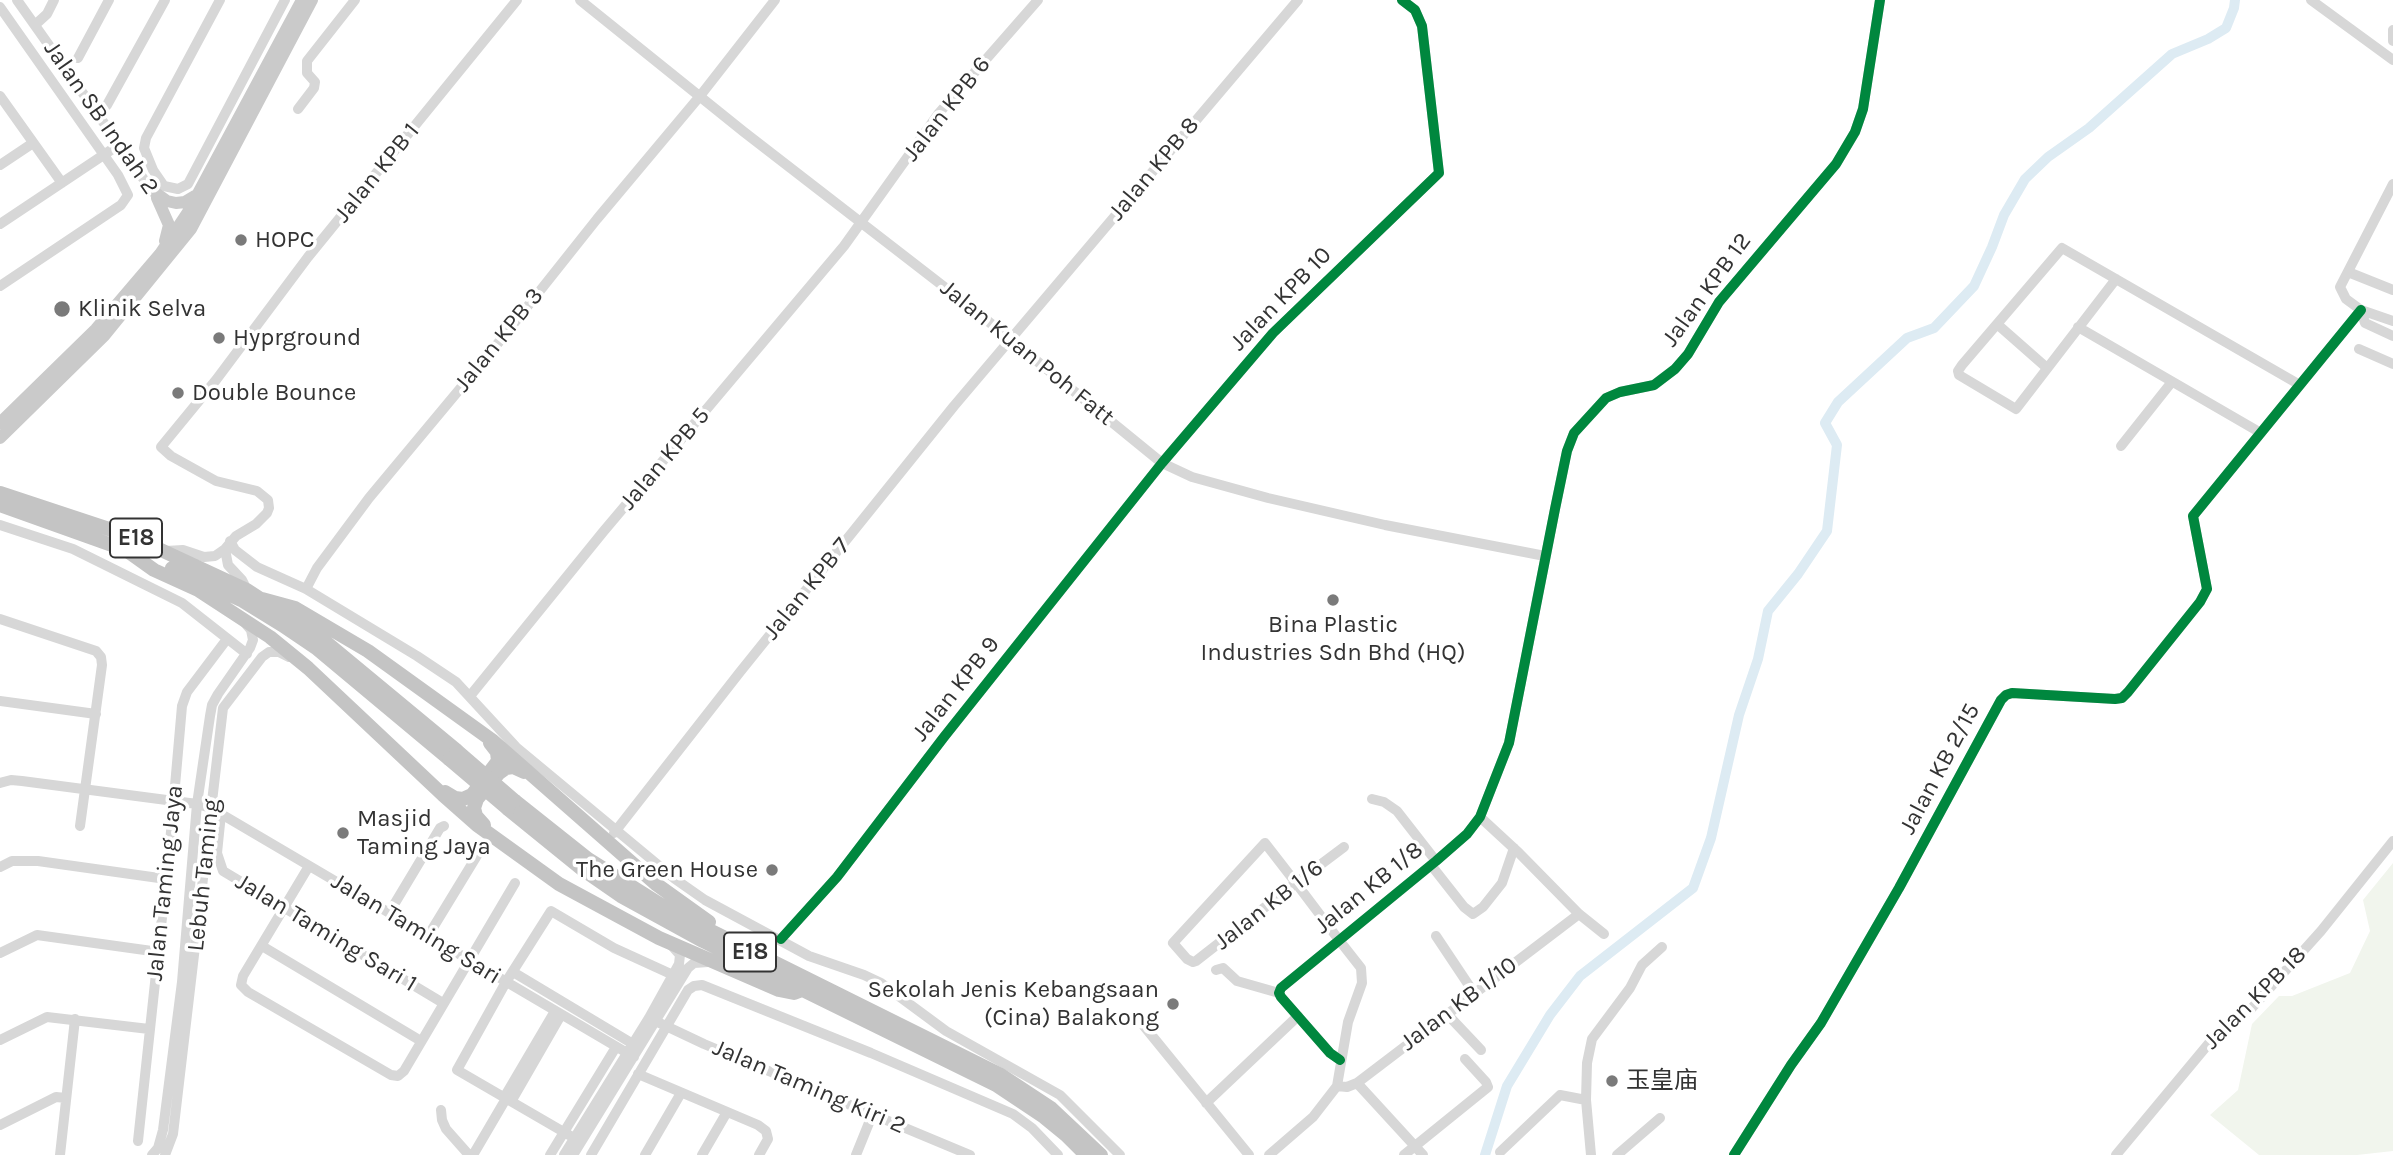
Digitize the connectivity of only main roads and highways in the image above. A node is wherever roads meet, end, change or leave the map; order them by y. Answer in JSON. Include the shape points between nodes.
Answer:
{"nodes":[{"id":1,"x":302,"y":0,"type":"edge"},
{"id":2,"x":312,"y":0,"type":"edge"},
{"id":3,"x":196,"y":195,"type":"junction"},
{"id":4,"x":186,"y":226,"type":"junction"},
{"id":5,"x":160,"y":254,"type":"junction"},
{"id":6,"x":0,"y":424,"type":"edge"},
{"id":7,"x":0,"y":438,"type":"edge"},
{"id":8,"x":1,"y":495,"type":"edge"},
{"id":9,"x":127,"y":550,"type":"junction"},
{"id":10,"x":262,"y":599,"type":"junction"},
{"id":11,"x":477,"y":730,"type":"junction"},
{"id":12,"x":452,"y":755,"type":"junction"},
{"id":13,"x":430,"y":782,"type":"junction"},
{"id":14,"x":538,"y":782,"type":"junction"},
{"id":15,"x":511,"y":805,"type":"junction"},
{"id":16,"x":505,"y":845,"type":"junction"},
{"id":17,"x":759,"y":956,"type":"junction"},
{"id":18,"x":802,"y":990,"type":"junction"},
{"id":19,"x":1086,"y":1155,"type":"edge"},
{"id":20,"x":1101,"y":1155,"type":"edge"}],
"edges":[{"from":1,"to":3,"type":"main road"},
{"from":2,"to":4,"type":"main road"},
{"from":3,"to":4,"type":"main road"},
{"from":3,"to":5,"type":"main road","via":[[176,203],[149,188],[169,225]]},
{"from":4,"to":5,"type":"main road"},
{"from":4,"to":7,"type":"main road","via":[[104,337]]},
{"from":5,"to":6,"type":"main road","via":[[96,328]]},
{"from":8,"to":9,"type":"highway","number":"E18"},
{"from":8,"to":10,"type":"highway","number":"E18","via":[[133,537]]},
{"from":9,"to":12,"type":"highway","number":"E18","via":[[205,582],[282,625]]},
{"from":9,"to":13,"type":"highway","via":[[270,637]]},
{"from":10,"to":11,"type":"highway","via":[[295,608],[368,651]]},
{"from":10,"to":12,"type":"highway","number":"E18","via":[[322,639]]},
{"from":11,"to":13,"type":"highway","via":[[497,752],[498,761],[472,795],[455,798]]},
{"from":11,"to":14,"type":"highway"},
{"from":12,"to":15,"type":"highway","number":"E18","bridge":true},
{"from":13,"to":16,"type":"highway"},
{"from":14,"to":16,"type":"highway","via":[[513,766],[499,773],[477,799],[476,816]]},
{"from":14,"to":17,"type":"highway","via":[[612,836],[678,901],[744,940]]},
{"from":15,"to":17,"type":"highway","number":"E18","via":[[627,885]]},
{"from":15,"to":18,"type":"highway","number":"E18","via":[[582,869],[621,896]]},
{"from":16,"to":18,"type":"highway","via":[[559,884],[659,938],[779,990]]},
{"from":17,"to":20,"type":"highway","number":"E18","via":[[1001,1075],[1051,1108]]},
{"from":18,"to":19,"type":"highway","number":"E18","via":[[996,1085],[1044,1117]]}]}
